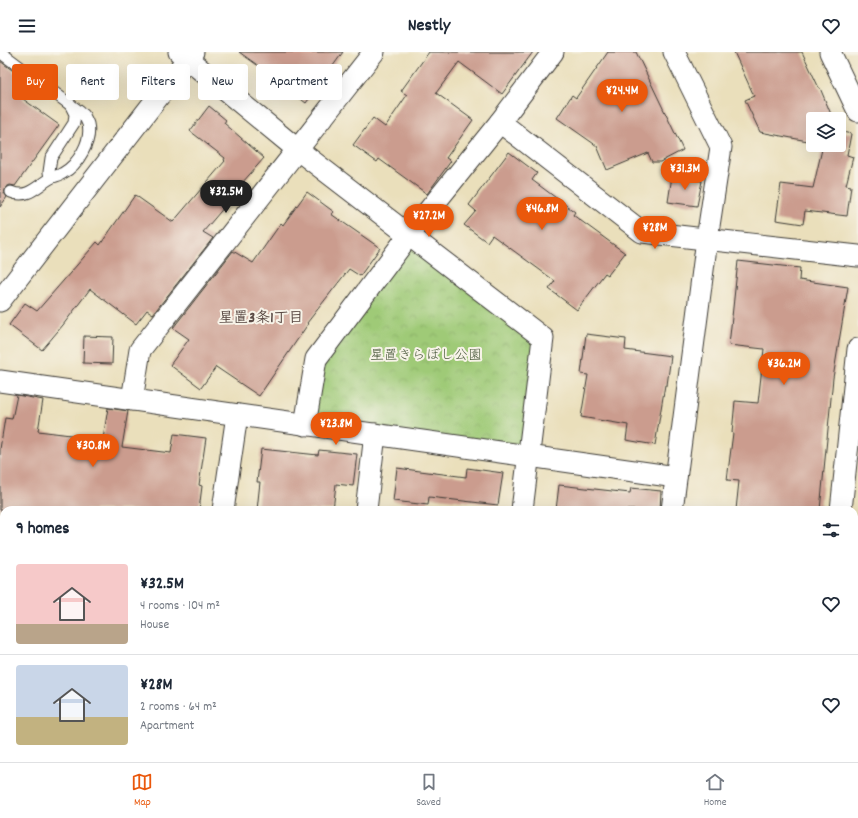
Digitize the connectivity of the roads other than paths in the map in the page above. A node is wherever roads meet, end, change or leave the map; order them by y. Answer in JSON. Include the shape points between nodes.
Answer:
{"nodes":[{"id":1,"x":0,"y":52,"type":"edge"},
{"id":2,"x":374,"y":52,"type":"edge"},
{"id":3,"x":553,"y":52,"type":"edge"},
{"id":4,"x":674,"y":52,"type":"edge"},
{"id":5,"x":830,"y":52,"type":"edge"},
{"id":6,"x":186,"y":54,"type":"edge"},
{"id":7,"x":70,"y":104,"type":"junction"},
{"id":8,"x":858,"y":111,"type":"edge"},
{"id":9,"x":500,"y":122,"type":"junction"},
{"id":10,"x":298,"y":150,"type":"junction"},
{"id":11,"x":50,"y":178,"type":"junction"},
{"id":12,"x":11,"y":192,"type":"dead end"},
{"id":13,"x":409,"y":235,"type":"junction"},
{"id":14,"x":707,"y":239,"type":"junction"},
{"id":15,"x":858,"y":256,"type":"edge"},
{"id":16,"x":0,"y":301,"type":"edge"},
{"id":17,"x":858,"y":349,"type":"edge"},
{"id":18,"x":0,"y":381,"type":"edge"},
{"id":19,"x":132,"y":400,"type":"junction"},
{"id":20,"x":237,"y":415,"type":"junction"},
{"id":21,"x":305,"y":425,"type":"junction"},
{"id":22,"x":375,"y":434,"type":"junction"},
{"id":23,"x":528,"y":456,"type":"junction"},
{"id":24,"x":676,"y":477,"type":"junction"},
{"id":25,"x":225,"y":506,"type":"edge"},
{"id":26,"x":366,"y":506,"type":"edge"},
{"id":27,"x":522,"y":506,"type":"edge"},
{"id":28,"x":672,"y":506,"type":"edge"},
{"id":29,"x":841,"y":506,"type":"edge"}],
"edges":[{"from":1,"to":7,"type":"lane"},
{"from":2,"to":10,"type":"street"},
{"from":3,"to":9,"type":"street"},
{"from":4,"to":14,"type":"street","via":[[721,147]]},
{"from":5,"to":8,"type":"street"},
{"from":6,"to":10,"type":"street"},
{"from":6,"to":16,"type":"street"},
{"from":7,"to":11,"type":"lane","via":[[74,123],[51,158]]},
{"from":7,"to":11,"type":"lane","via":[[84,115],[88,124],[88,136],[84,148],[71,166],[64,173]]},
{"from":9,"to":13,"type":"street"},
{"from":9,"to":14,"type":"street","via":[[642,232]]},
{"from":10,"to":13,"type":"street"},
{"from":10,"to":19,"type":"street","via":[[140,350]]},
{"from":11,"to":12,"type":"lane","via":[[34,191],[16,194]]},
{"from":13,"to":21,"type":"street","via":[[316,359]]},
{"from":13,"to":23,"type":"street","via":[[543,338]]},
{"from":14,"to":15,"type":"street"},
{"from":14,"to":24,"type":"street"},
{"from":17,"to":29,"type":"street"},
{"from":18,"to":19,"type":"street"},
{"from":19,"to":20,"type":"street"},
{"from":20,"to":21,"type":"street"},
{"from":20,"to":25,"type":"street"},
{"from":21,"to":22,"type":"street"},
{"from":22,"to":23,"type":"street"},
{"from":22,"to":26,"type":"street"},
{"from":23,"to":24,"type":"street"},
{"from":23,"to":27,"type":"street"},
{"from":24,"to":28,"type":"street"}]}
